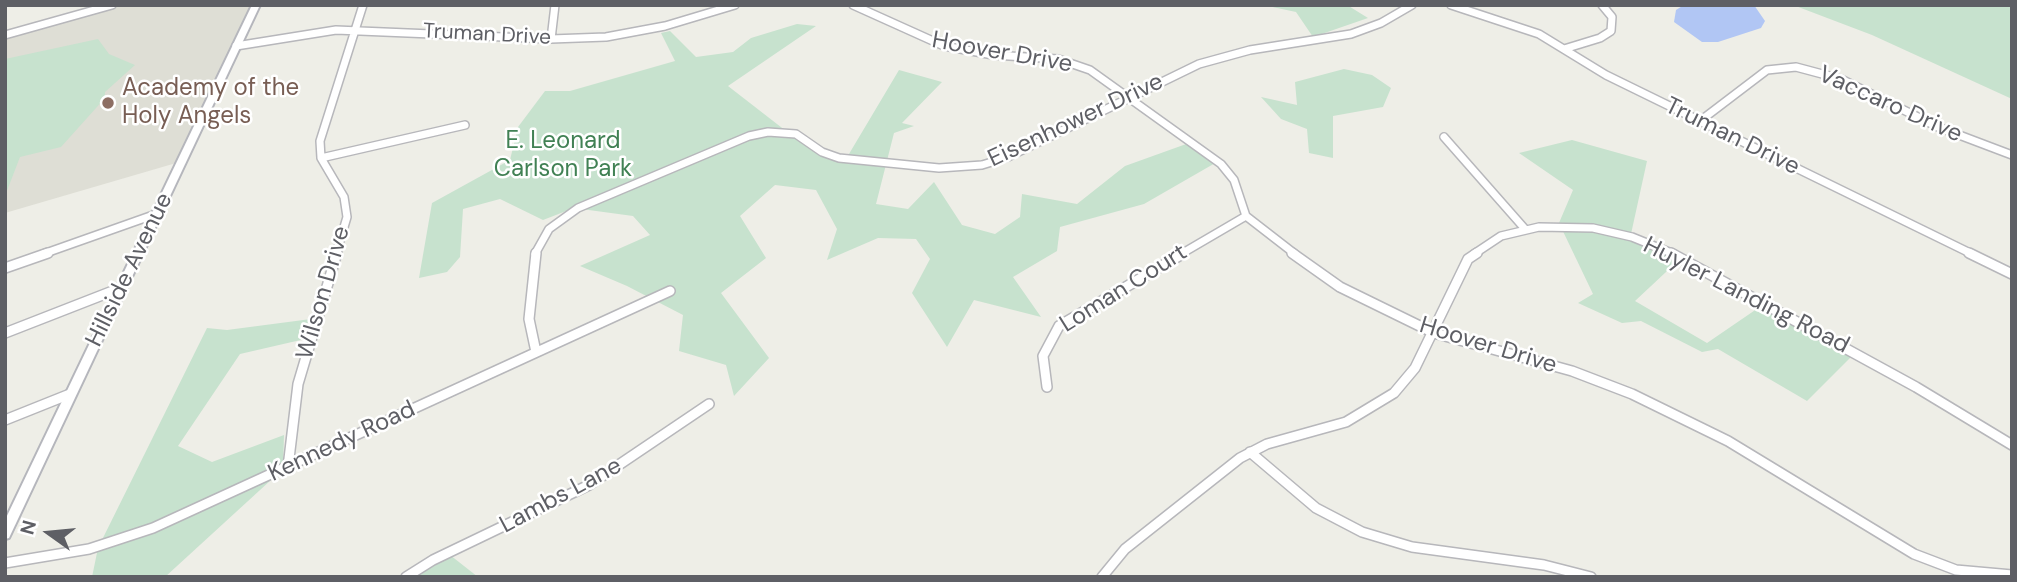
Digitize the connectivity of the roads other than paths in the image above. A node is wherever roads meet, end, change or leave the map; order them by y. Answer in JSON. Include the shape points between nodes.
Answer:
{"nodes":[{"id":1,"x":112,"y":5,"type":"edge"},
{"id":2,"x":256,"y":5,"type":"edge"},
{"id":3,"x":363,"y":5,"type":"edge"},
{"id":4,"x":555,"y":5,"type":"edge"},
{"id":5,"x":735,"y":5,"type":"edge"},
{"id":6,"x":853,"y":5,"type":"edge"},
{"id":7,"x":1412,"y":5,"type":"edge"},
{"id":8,"x":1451,"y":5,"type":"edge"},
{"id":9,"x":1602,"y":5,"type":"edge"},
{"id":10,"x":354,"y":29,"type":"junction"},
{"id":11,"x":5,"y":35,"type":"edge"},
{"id":12,"x":551,"y":39,"type":"junction"},
{"id":13,"x":236,"y":46,"type":"junction"},
{"id":14,"x":1563,"y":49,"type":"junction"},
{"id":15,"x":1130,"y":99,"type":"junction"},
{"id":16,"x":1700,"y":121,"type":"junction"},
{"id":17,"x":465,"y":125,"type":"dead end"},
{"id":18,"x":1444,"y":137,"type":"dead end"},
{"id":19,"x":2012,"y":155,"type":"edge"},
{"id":20,"x":321,"y":158,"type":"junction"},
{"id":21,"x":159,"y":213,"type":"junction"},
{"id":22,"x":1246,"y":216,"type":"junction"},
{"id":23,"x":1525,"y":229,"type":"junction"},
{"id":24,"x":5,"y":268,"type":"edge"},
{"id":25,"x":2012,"y":274,"type":"edge"},
{"id":26,"x":123,"y":287,"type":"junction"},
{"id":27,"x":670,"y":291,"type":"dead end"},
{"id":28,"x":5,"y":333,"type":"edge"},
{"id":29,"x":1434,"y":333,"type":"junction"},
{"id":30,"x":536,"y":352,"type":"junction"},
{"id":31,"x":1047,"y":387,"type":"dead end"},
{"id":32,"x":71,"y":394,"type":"junction"},
{"id":33,"x":709,"y":404,"type":"dead end"},
{"id":34,"x":5,"y":420,"type":"edge"},
{"id":35,"x":2012,"y":445,"type":"edge"},
{"id":36,"x":1250,"y":452,"type":"junction"},
{"id":37,"x":288,"y":467,"type":"junction"},
{"id":38,"x":5,"y":534,"type":"edge"},
{"id":39,"x":5,"y":563,"type":"edge"},
{"id":40,"x":2012,"y":575,"type":"edge"},
{"id":41,"x":407,"y":577,"type":"edge"},
{"id":42,"x":1102,"y":577,"type":"edge"},
{"id":43,"x":1591,"y":577,"type":"edge"}],
"edges":[{"from":1,"to":11,"type":"street"},
{"from":2,"to":13,"type":"main road","name":"Hillside Avenue"},
{"from":3,"to":10,"type":"street"},
{"from":4,"to":12,"type":"street"},
{"from":5,"to":12,"type":"street","name":"Truman Drive","via":[[628,34]]},
{"from":6,"to":15,"type":"street","name":"Hoover Drive","via":[[944,46],[1070,62],[1090,70]]},
{"from":7,"to":15,"type":"street","name":"Eisenhower Drive","via":[[1351,34],[1217,58]]},
{"from":8,"to":14,"type":"street","name":"Truman Drive","via":[[1528,29]]},
{"from":9,"to":14,"type":"street","via":[[1612,17],[1611,31]]},
{"from":10,"to":12,"type":"street","name":"Truman Drive"},
{"from":10,"to":13,"type":"street","name":"Truman Drive","via":[[314,31]]},
{"from":10,"to":20,"type":"street","via":[[323,131]]},
{"from":13,"to":21,"type":"main road","name":"Hillside Avenue"},
{"from":14,"to":16,"type":"street","name":"Truman Drive"},
{"from":15,"to":22,"type":"street","name":"Hoover Drive","via":[[1221,164],[1234,180]]},
{"from":15,"to":30,"type":"street","name":"Eisenhower Drive","via":[[1008,158],[968,167],[839,158],[796,134],[759,134],[578,208],[549,229],[535,254],[529,319]]},
{"from":16,"to":19,"type":"street","name":"Vaccaro Drive","via":[[1767,70],[1796,68],[1840,79],[1938,127]]},
{"from":16,"to":25,"type":"street","name":"Truman Drive"},
{"from":17,"to":20,"type":"street"},
{"from":18,"to":23,"type":"street"},
{"from":20,"to":37,"type":"street","name":"Wilson Drive","via":[[344,197],[347,217],[298,384]]},
{"from":21,"to":24,"type":"street"},
{"from":21,"to":26,"type":"main road","name":"Hillside Avenue"},
{"from":22,"to":29,"type":"street","name":"Hoover Drive","via":[[1324,276]]},
{"from":22,"to":31,"type":"street","name":"Loman Court","via":[[1059,326],[1043,356]]},
{"from":23,"to":29,"type":"street","name":"Huyler Landing Road","via":[[1489,242],[1468,259]]},
{"from":23,"to":35,"type":"street","name":"Huyler Landing Road","via":[[1593,228],[1668,251]]},
{"from":26,"to":28,"type":"street"},
{"from":26,"to":32,"type":"main road","name":"Hillside Avenue"},
{"from":27,"to":30,"type":"street","name":"Kennedy Road"},
{"from":29,"to":36,"type":"street","name":"Huyler Landing Road","via":[[1406,381],[1380,404],[1346,422]]},
{"from":29,"to":40,"type":"street","name":"Hoover Drive","via":[[1599,379],[1728,441],[1914,554],[1979,575]]},
{"from":30,"to":37,"type":"street","name":"Kennedy Road"},
{"from":32,"to":34,"type":"street"},
{"from":32,"to":38,"type":"main road","name":"Hillside Avenue"},
{"from":33,"to":41,"type":"street","name":"Lambs Lane","via":[[589,485]]},
{"from":36,"to":42,"type":"street","name":"Huyler Landing Road","via":[[1168,512],[1125,549]]},
{"from":36,"to":43,"type":"street","via":[[1316,508],[1362,532],[1412,547],[1544,565]]},
{"from":37,"to":39,"type":"street","name":"Kennedy Road","via":[[121,540]]}]}
